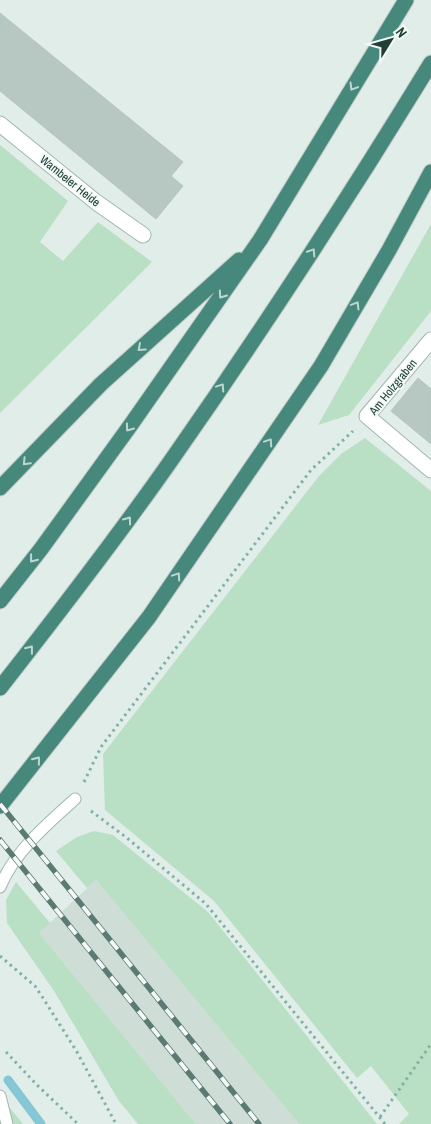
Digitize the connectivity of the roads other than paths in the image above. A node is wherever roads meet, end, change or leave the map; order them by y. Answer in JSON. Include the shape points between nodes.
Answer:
{"nodes":[{"id":1,"x":406,"y":0,"type":"edge"},
{"id":2,"x":431,"y":63,"type":"edge"},
{"id":3,"x":0,"y":124,"type":"edge"},
{"id":4,"x":431,"y":172,"type":"edge"},
{"id":5,"x":143,"y":235,"type":"dead end"},
{"id":6,"x":260,"y":240,"type":"junction"},
{"id":7,"x":431,"y":340,"type":"edge"},
{"id":8,"x":431,"y":470,"type":"edge"},
{"id":9,"x":0,"y":488,"type":"edge"},
{"id":10,"x":0,"y":601,"type":"edge"},
{"id":11,"x":0,"y":688,"type":"edge"},
{"id":12,"x":75,"y":798,"type":"road end"},
{"id":13,"x":2,"y":805,"type":"edge"},
{"id":14,"x":0,"y":887,"type":"edge"},
{"id":15,"x":0,"y":1096,"type":"edge"},
{"id":16,"x":7,"y":1124,"type":"edge"}],
"edges":[{"from":1,"to":6,"type":"highway","one_way":true},
{"from":11,"to":2,"type":"highway","one_way":true,"via":[[169,464],[314,251]]},
{"from":3,"to":5,"type":"street","name":"Wambeler Heide","via":[[96,202]]},
{"from":13,"to":4,"type":"highway","one_way":true,"via":[[150,616],[321,366]]},
{"from":6,"to":9,"type":"highway","one_way":true,"via":[[101,384]]},
{"from":6,"to":10,"type":"highway","one_way":true,"via":[[42,549]]},
{"from":7,"to":8,"type":"street","name":"Am Holzgraben","via":[[367,416]]},
{"from":12,"to":14,"type":"lane","via":[[43,827],[6,872]]},
{"from":15,"to":16,"type":"lane"}]}
